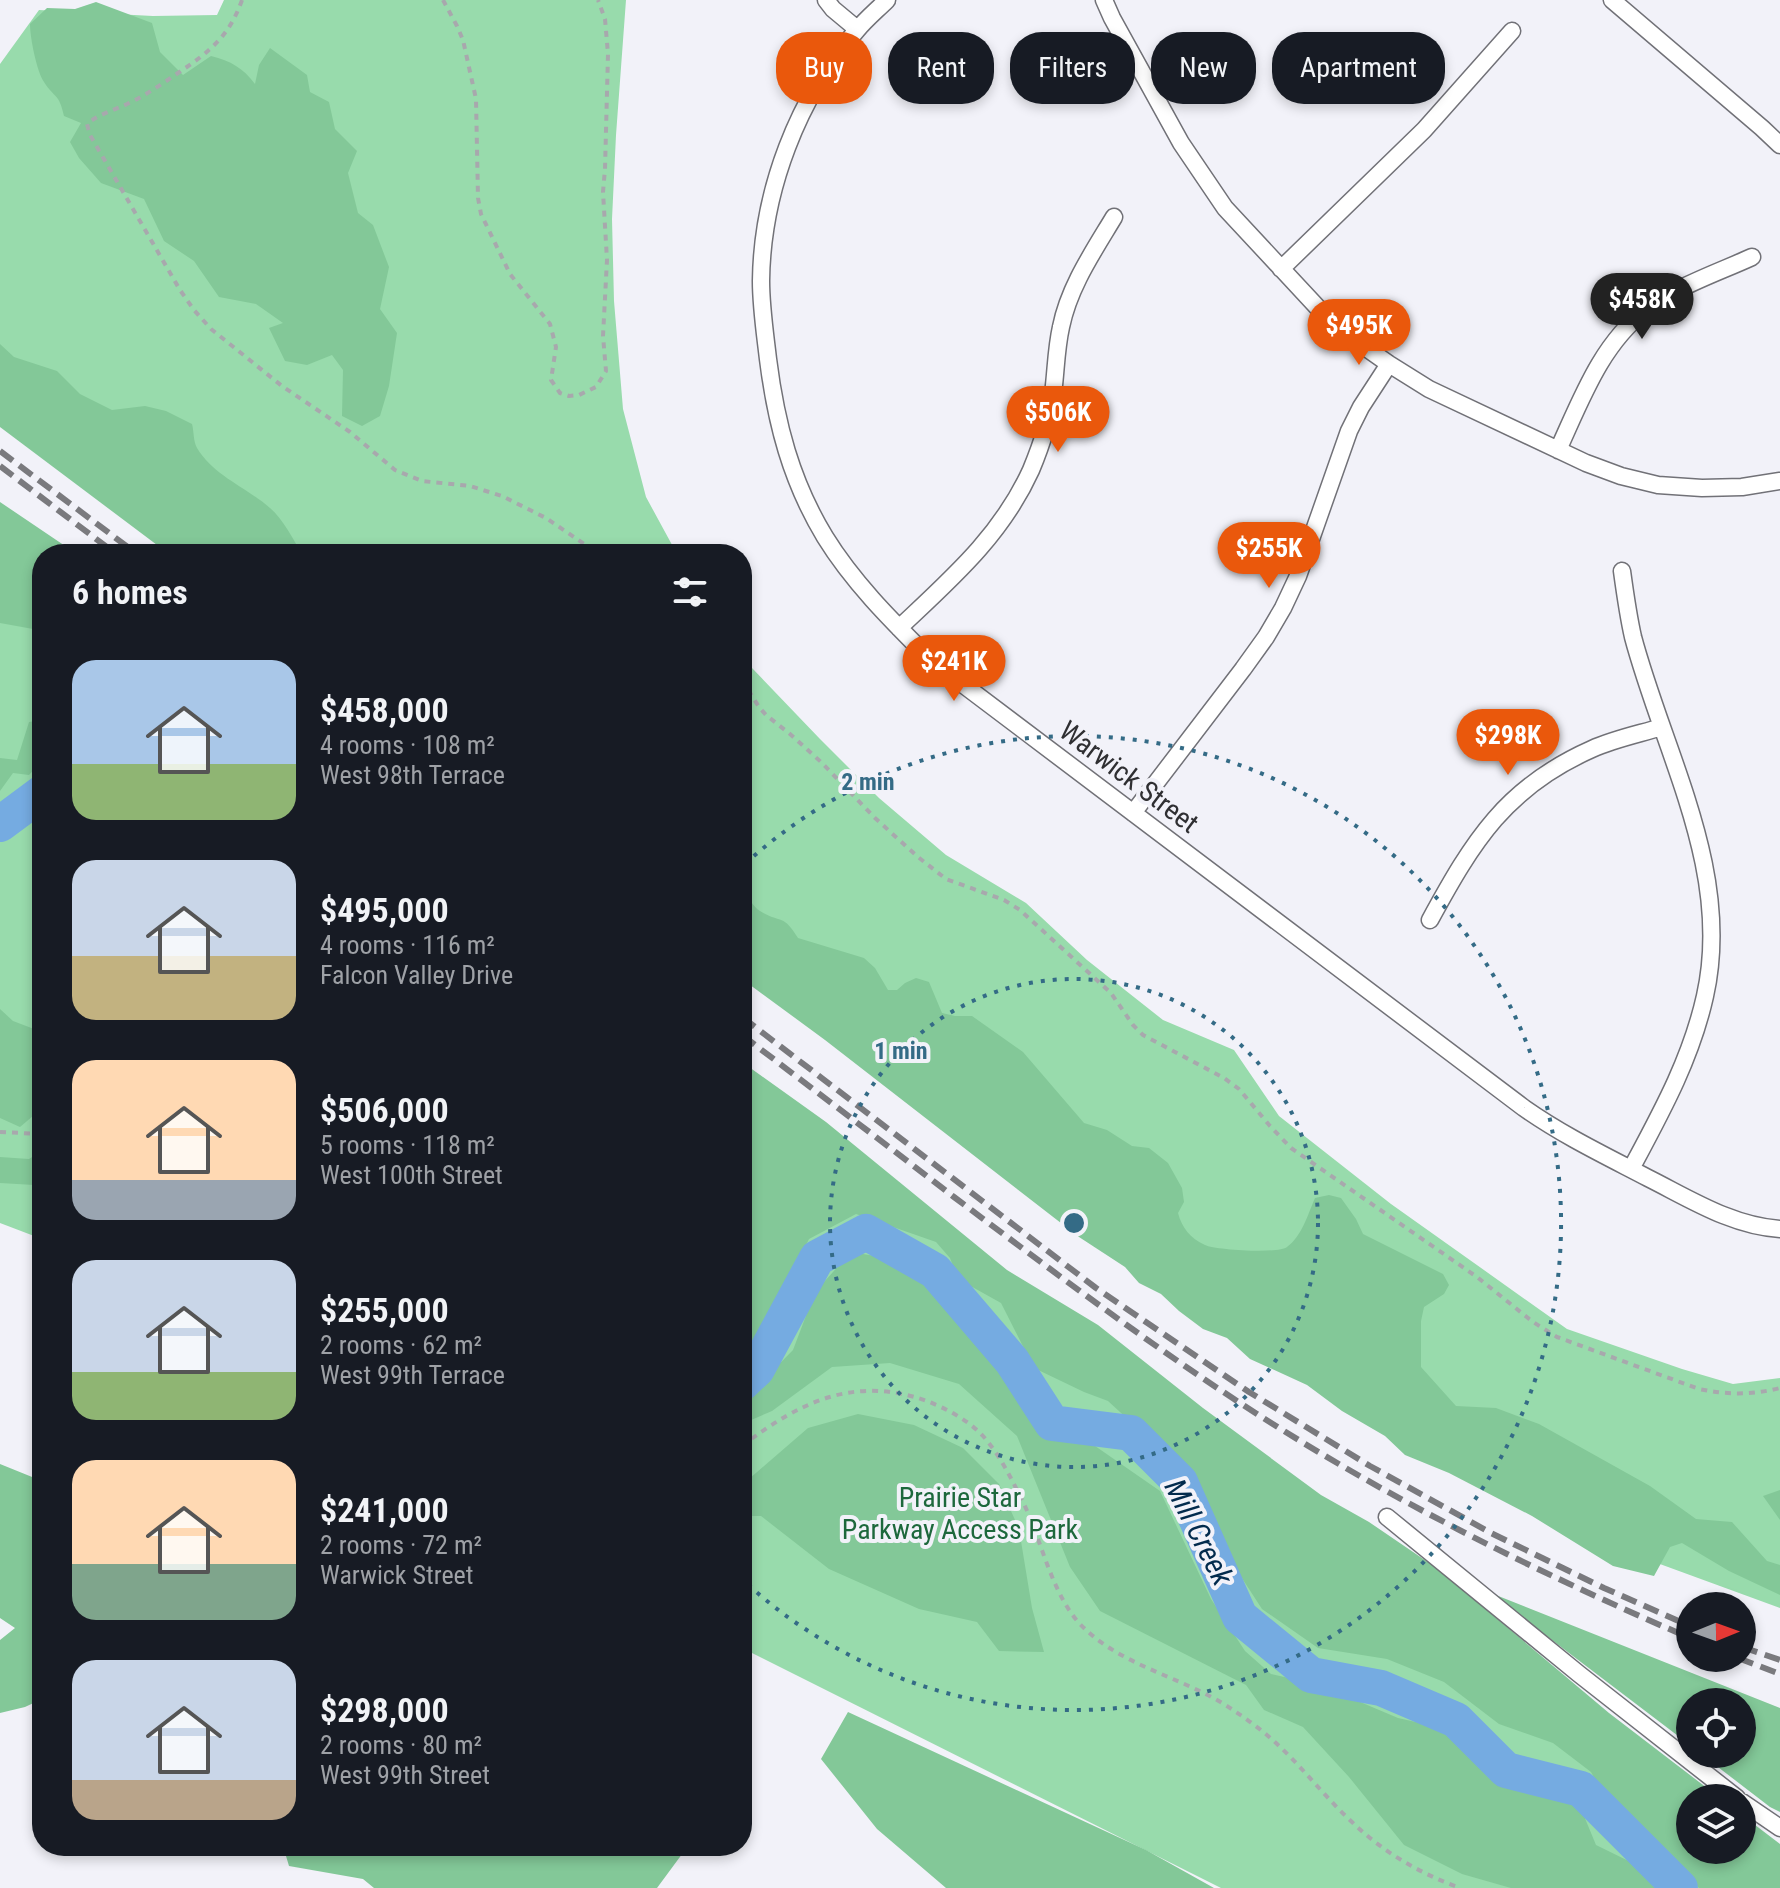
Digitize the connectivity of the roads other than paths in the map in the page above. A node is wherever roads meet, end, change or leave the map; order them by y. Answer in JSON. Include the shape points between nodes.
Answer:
{"nodes":[{"id":1,"x":826,"y":0,"type":"edge"},
{"id":2,"x":887,"y":0,"type":"edge"},
{"id":3,"x":1104,"y":0,"type":"edge"},
{"id":4,"x":1612,"y":0,"type":"edge"},
{"id":5,"x":857,"y":29,"type":"junction"},
{"id":6,"x":1512,"y":31,"type":"dead end"},
{"id":7,"x":1780,"y":145,"type":"edge"},
{"id":8,"x":1114,"y":217,"type":"dead end"},
{"id":9,"x":1752,"y":257,"type":"dead end"},
{"id":10,"x":1281,"y":269,"type":"junction"},
{"id":11,"x":1389,"y":364,"type":"junction"},
{"id":12,"x":1558,"y":450,"type":"junction"},
{"id":13,"x":1780,"y":481,"type":"edge"},
{"id":14,"x":1622,"y":571,"type":"dead end"},
{"id":15,"x":899,"y":628,"type":"junction"},
{"id":16,"x":1662,"y":727,"type":"junction"},
{"id":17,"x":1133,"y":813,"type":"junction"},
{"id":18,"x":1430,"y":920,"type":"dead end"},
{"id":19,"x":1631,"y":1169,"type":"junction"},
{"id":20,"x":1780,"y":1229,"type":"edge"},
{"id":21,"x":1387,"y":1517,"type":"dead end"},
{"id":22,"x":1719,"y":1784,"type":"edge"},
{"id":23,"x":1756,"y":1812,"type":"edge"},
{"id":24,"x":1780,"y":1828,"type":"edge"}],
"edges":[{"from":1,"to":5,"type":"street"},
{"from":2,"to":5,"type":"street","name":"Warwick Street"},
{"from":3,"to":10,"type":"street","via":[[1202,175]]},
{"from":4,"to":7,"type":"street"},
{"from":5,"to":15,"type":"street","name":"Warwick Street","via":[[805,108],[773,191],[764,237],[763,319],[773,402],[801,492],[844,566]]},
{"from":6,"to":10,"type":"street","via":[[1424,130]]},
{"from":8,"to":15,"type":"street","via":[[1069,300],[1045,431],[1016,500],[971,560]]},
{"from":9,"to":12,"type":"street","via":[[1664,298],[1627,327],[1594,373]]},
{"from":10,"to":11,"type":"street","via":[[1319,309]]},
{"from":11,"to":12,"type":"street","via":[[1429,389]]},
{"from":11,"to":17,"type":"street","via":[[1349,431],[1283,608]]},
{"from":12,"to":13,"type":"street","via":[[1658,485],[1742,487]]},
{"from":14,"to":16,"type":"street","via":[[1633,636]]},
{"from":15,"to":17,"type":"street","name":"Warwick Street","via":[[932,661]]},
{"from":16,"to":18,"type":"street","via":[[1595,748],[1534,782],[1481,835]]},
{"from":16,"to":19,"type":"street","via":[[1702,855],[1710,960],[1686,1059]]},
{"from":17,"to":19,"type":"street","name":"Warwick Street","via":[[1524,1108]]},
{"from":19,"to":20,"type":"street","name":"Warwick Street","via":[[1712,1211]]},
{"from":21,"to":22,"type":"street"},
{"from":23,"to":24,"type":"street"}]}
